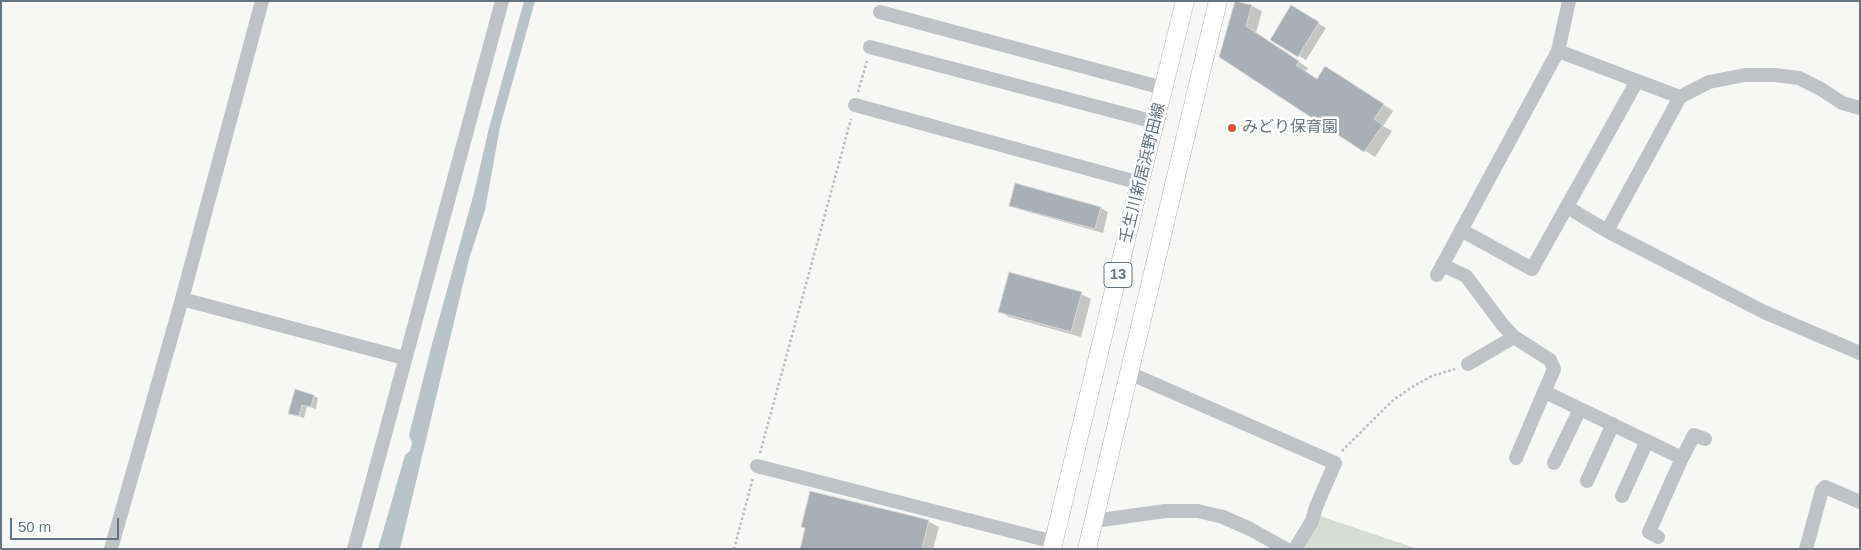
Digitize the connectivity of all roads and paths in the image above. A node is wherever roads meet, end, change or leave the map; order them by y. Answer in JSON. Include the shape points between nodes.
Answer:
{"nodes":[{"id":1,"x":262,"y":1,"type":"edge"},
{"id":2,"x":502,"y":1,"type":"edge"},
{"id":3,"x":1185,"y":1,"type":"edge"},
{"id":4,"x":1218,"y":1,"type":"edge"},
{"id":5,"x":1569,"y":1,"type":"edge"},
{"id":6,"x":880,"y":12,"type":"dead end"},
{"id":7,"x":870,"y":47,"type":"joint"},
{"id":8,"x":1558,"y":51,"type":"junction"},
{"id":9,"x":1637,"y":81,"type":"junction"},
{"id":10,"x":1164,"y":88,"type":"junction"},
{"id":11,"x":1680,"y":97,"type":"junction"},
{"id":12,"x":855,"y":105,"type":"junction"},
{"id":13,"x":1860,"y":108,"type":"edge"},
{"id":14,"x":1155,"y":122,"type":"junction"},
{"id":15,"x":1140,"y":183,"type":"junction"},
{"id":16,"x":1567,"y":207,"type":"junction"},
{"id":17,"x":1461,"y":230,"type":"junction"},
{"id":18,"x":1607,"y":231,"type":"junction"},
{"id":19,"x":182,"y":299,"type":"junction"},
{"id":20,"x":1514,"y":337,"type":"junction"},
{"id":21,"x":1860,"y":353,"type":"edge"},
{"id":22,"x":404,"y":358,"type":"junction"},
{"id":23,"x":1468,"y":364,"type":"joint"},
{"id":24,"x":1129,"y":373,"type":"junction"},
{"id":25,"x":1545,"y":392,"type":"junction"},
{"id":26,"x":1580,"y":409,"type":"junction"},
{"id":27,"x":1613,"y":424,"type":"junction"},
{"id":28,"x":1705,"y":439,"type":"dead end"},
{"id":29,"x":1646,"y":441,"type":"junction"},
{"id":30,"x":1516,"y":458,"type":"dead end"},
{"id":31,"x":1682,"y":458,"type":"junction"},
{"id":32,"x":1334,"y":463,"type":"junction"},
{"id":33,"x":1554,"y":463,"type":"dead end"},
{"id":34,"x":757,"y":466,"type":"junction"},
{"id":35,"x":1588,"y":480,"type":"dead end"},
{"id":36,"x":1622,"y":496,"type":"dead end"},
{"id":37,"x":1860,"y":502,"type":"edge"},
{"id":38,"x":1094,"y":521,"type":"junction"},
{"id":39,"x":1658,"y":537,"type":"dead end"},
{"id":40,"x":1053,"y":546,"type":"edge"},
{"id":41,"x":111,"y":549,"type":"edge"},
{"id":42,"x":354,"y":549,"type":"edge"},
{"id":43,"x":734,"y":549,"type":"edge"},
{"id":44,"x":1087,"y":549,"type":"edge"},
{"id":45,"x":1286,"y":549,"type":"edge"},
{"id":46,"x":1295,"y":549,"type":"edge"},
{"id":47,"x":1806,"y":549,"type":"edge"}],
"edges":[{"from":1,"to":19,"type":"street"},
{"from":2,"to":22,"type":"street"},
{"from":3,"to":10,"type":"main road","name":"壬生川新居浜野田線","number":"13"},
{"from":4,"to":24,"type":"main road","name":"壬生川新居浜野田線","number":"13"},
{"from":5,"to":8,"type":"street"},
{"from":6,"to":10,"type":"street"},
{"from":7,"to":12,"type":"path"},
{"from":7,"to":14,"type":"street"},
{"from":8,"to":9,"type":"street"},
{"from":8,"to":17,"type":"street"},
{"from":9,"to":11,"type":"street"},
{"from":9,"to":16,"type":"street"},
{"from":10,"to":14,"type":"main road","name":"壬生川新居浜野田線","number":"13"},
{"from":11,"to":13,"type":"street","via":[[1709,82],[1745,74],[1774,75],[1799,78],[1842,103]]},
{"from":11,"to":18,"type":"street"},
{"from":12,"to":15,"type":"street"},
{"from":12,"to":34,"type":"path"},
{"from":14,"to":15,"type":"main road","name":"壬生川新居浜野田線","number":"13"},
{"from":15,"to":40,"type":"main road","name":"壬生川新居浜野田線","number":"13"},
{"from":16,"to":17,"type":"street","via":[[1532,269]]},
{"from":16,"to":18,"type":"street"},
{"from":17,"to":20,"type":"street","via":[[1439,270],[1466,276]]},
{"from":18,"to":21,"type":"street","via":[[1764,312]]},
{"from":19,"to":22,"type":"street"},
{"from":19,"to":41,"type":"street"},
{"from":20,"to":23,"type":"street"},
{"from":20,"to":25,"type":"street","via":[[1550,360],[1554,369]]},
{"from":22,"to":42,"type":"street"},
{"from":23,"to":32,"type":"path","via":[[1432,376],[1392,401]]},
{"from":24,"to":32,"type":"street"},
{"from":24,"to":38,"type":"main road","name":"壬生川新居浜野田線","number":"13"},
{"from":25,"to":26,"type":"street"},
{"from":25,"to":30,"type":"street"},
{"from":26,"to":27,"type":"street"},
{"from":26,"to":33,"type":"street"},
{"from":27,"to":29,"type":"street"},
{"from":27,"to":35,"type":"street"},
{"from":28,"to":31,"type":"street","via":[[1694,434]]},
{"from":29,"to":31,"type":"street"},
{"from":29,"to":36,"type":"street"},
{"from":31,"to":39,"type":"street","via":[[1648,532]]},
{"from":32,"to":46,"type":"street","via":[[1312,521]]},
{"from":34,"to":40,"type":"street"},
{"from":34,"to":43,"type":"path"},
{"from":37,"to":47,"type":"street","via":[[1825,487]]},
{"from":38,"to":44,"type":"main road","name":"壬生川新居浜野田線","number":"13"},
{"from":38,"to":45,"type":"street","via":[[1198,511],[1250,529]]}]}
